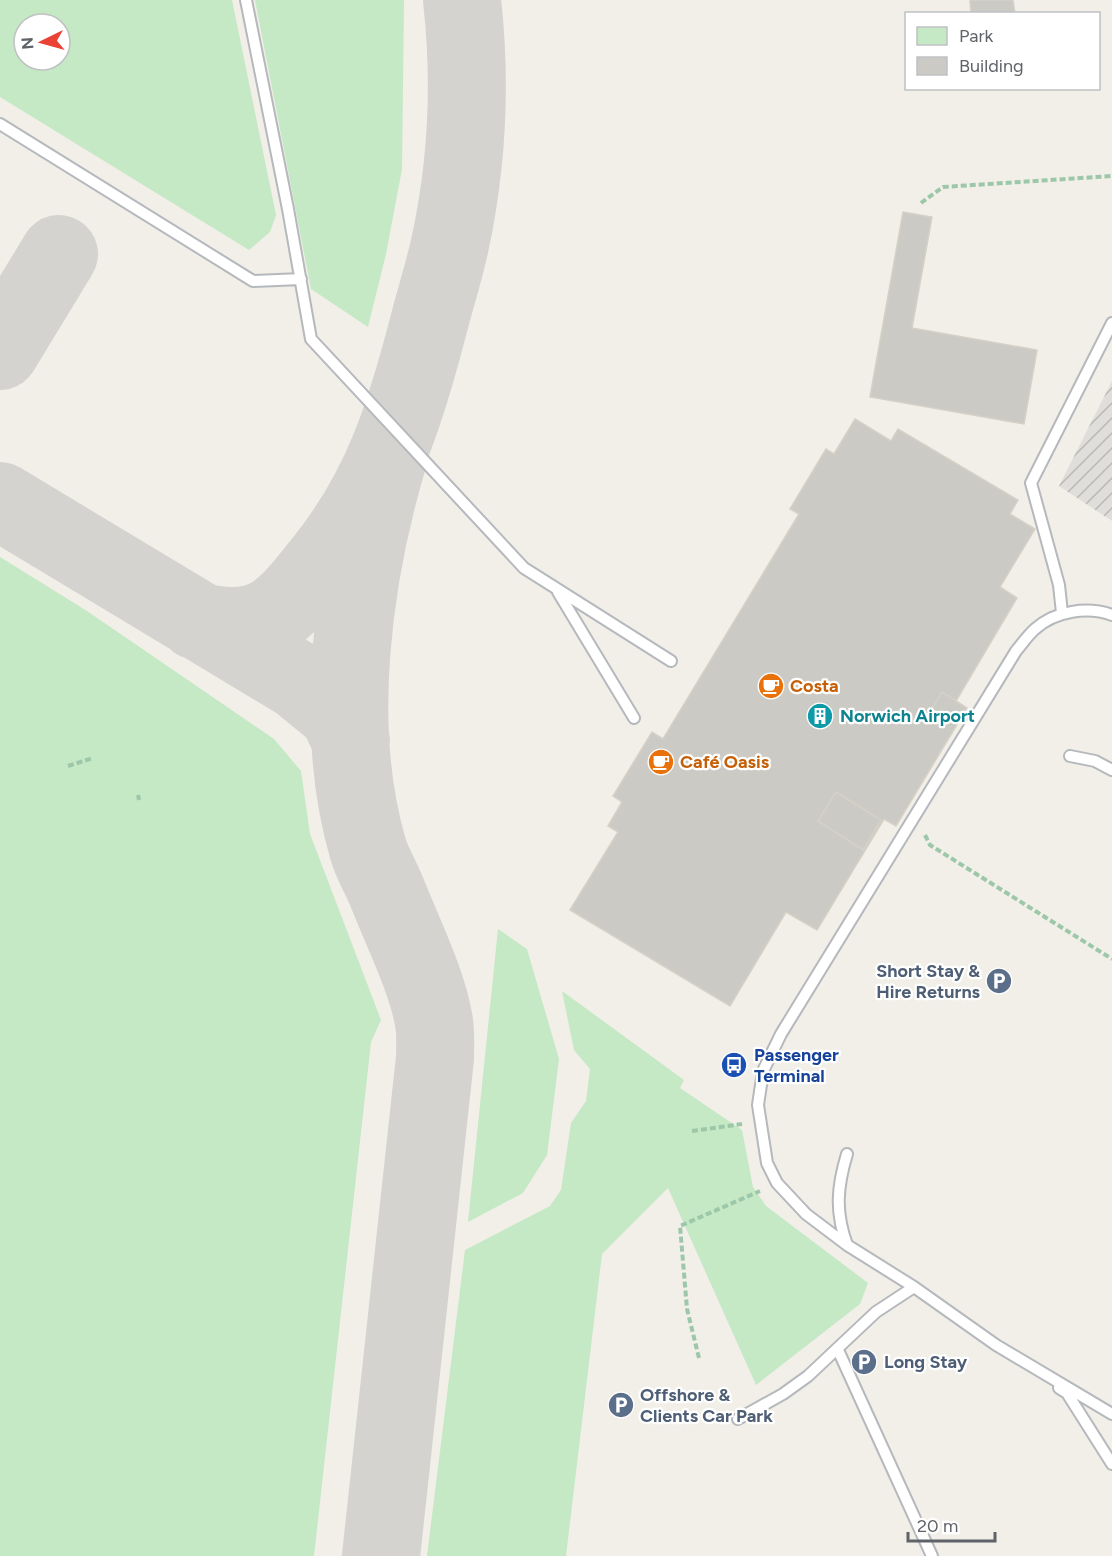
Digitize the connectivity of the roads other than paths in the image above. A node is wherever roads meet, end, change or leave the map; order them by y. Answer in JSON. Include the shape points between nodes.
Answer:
{"nodes":[{"id":1,"x":246,"y":0,"type":"edge"},
{"id":2,"x":0,"y":124,"type":"edge"},
{"id":3,"x":301,"y":279,"type":"junction"},
{"id":4,"x":1112,"y":323,"type":"edge"},
{"id":5,"x":556,"y":589,"type":"junction"},
{"id":6,"x":1062,"y":614,"type":"junction"},
{"id":7,"x":1112,"y":615,"type":"edge"},
{"id":8,"x":671,"y":661,"type":"dead end"},
{"id":9,"x":634,"y":717,"type":"dead end"},
{"id":10,"x":1070,"y":756,"type":"dead end"},
{"id":11,"x":1112,"y":770,"type":"edge"},
{"id":12,"x":847,"y":1154,"type":"dead end"},
{"id":13,"x":847,"y":1245,"type":"junction"},
{"id":14,"x":914,"y":1287,"type":"junction"},
{"id":15,"x":996,"y":1345,"type":"junction"},
{"id":16,"x":838,"y":1350,"type":"junction"},
{"id":17,"x":1112,"y":1414,"type":"edge"},
{"id":18,"x":738,"y":1419,"type":"dead end"},
{"id":19,"x":1112,"y":1464,"type":"edge"},
{"id":20,"x":932,"y":1556,"type":"edge"}],
"edges":[{"from":1,"to":3,"type":"lane"},
{"from":2,"to":3,"type":"lane","via":[[253,281]]},
{"from":3,"to":5,"type":"lane","via":[[311,339],[524,568]]},
{"from":4,"to":6,"type":"lane","via":[[1031,483],[1059,585]]},
{"from":5,"to":8,"type":"lane"},
{"from":5,"to":9,"type":"lane"},
{"from":6,"to":7,"type":"lane","via":[[1097,609]]},
{"from":6,"to":13,"type":"lane","via":[[1035,628],[1016,651],[781,1034],[763,1071],[758,1105],[766,1163],[777,1183],[806,1214]]},
{"from":10,"to":11,"type":"lane","via":[[1095,761]]},
{"from":12,"to":13,"type":"lane","via":[[838,1186],[838,1221]]},
{"from":13,"to":14,"type":"lane"},
{"from":14,"to":15,"type":"lane"},
{"from":14,"to":16,"type":"lane","via":[[876,1312]]},
{"from":15,"to":17,"type":"lane"},
{"from":15,"to":19,"type":"lane","via":[[1067,1393]]},
{"from":16,"to":18,"type":"lane","via":[[783,1395]]},
{"from":16,"to":20,"type":"lane"}]}
